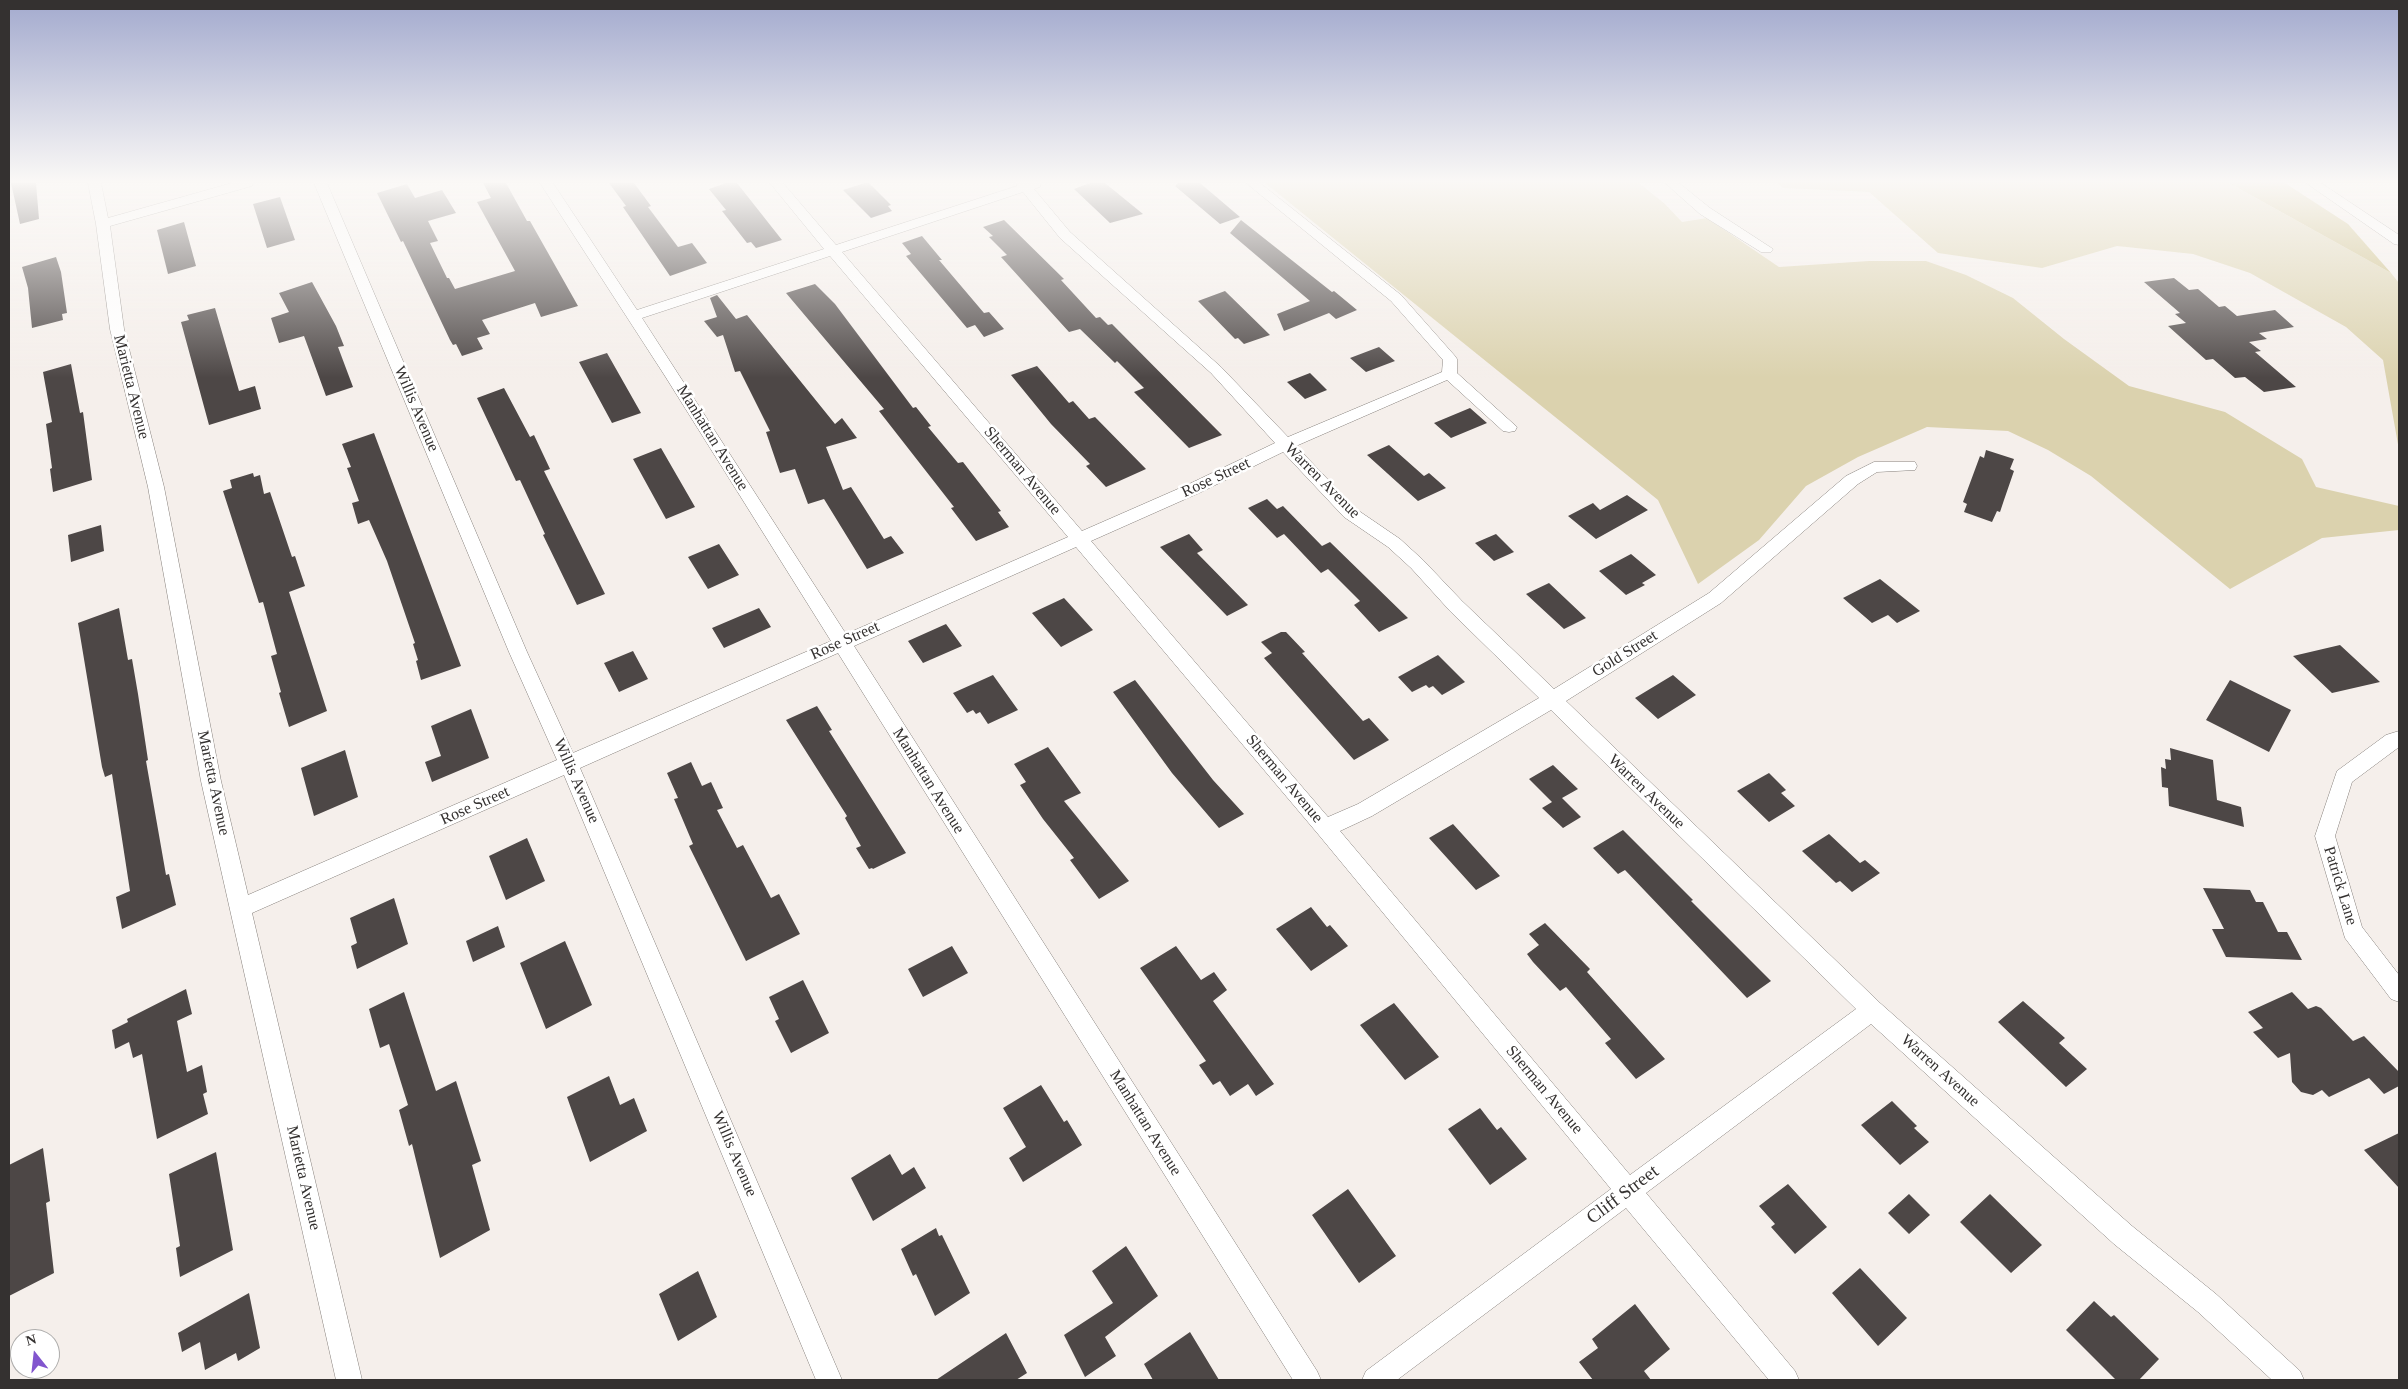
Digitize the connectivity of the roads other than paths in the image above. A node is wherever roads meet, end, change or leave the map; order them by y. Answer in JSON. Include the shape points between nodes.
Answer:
{"nodes":[{"id":1,"x":106,"y":248,"type":"edge"},
{"id":2,"x":347,"y":248,"type":"edge"},
{"id":3,"x":588,"y":248,"type":"edge"},
{"id":4,"x":840,"y":248,"type":"edge"},
{"id":5,"x":1079,"y":248,"type":"edge"},
{"id":6,"x":1333,"y":248,"type":"edge"},
{"id":7,"x":834,"y":250,"type":"junction"},
{"id":8,"x":633,"y":316,"type":"junction"},
{"id":9,"x":1449,"y":374,"type":"junction"},
{"id":10,"x":1509,"y":427,"type":"dead end"},
{"id":11,"x":1286,"y":444,"type":"junction"},
{"id":12,"x":1909,"y":466,"type":"dead end"},
{"id":13,"x":1079,"y":538,"type":"junction"},
{"id":14,"x":840,"y":643,"type":"junction"},
{"id":15,"x":1552,"y":700,"type":"junction"},
{"id":16,"x":2399,"y":739,"type":"edge"},
{"id":17,"x":569,"y":764,"type":"junction"},
{"id":18,"x":1325,"y":828,"type":"junction"},
{"id":19,"x":241,"y":908,"type":"junction"},
{"id":20,"x":2399,"y":992,"type":"edge"},
{"id":21,"x":1872,"y":1010,"type":"junction"},
{"id":22,"x":1629,"y":1191,"type":"junction"},
{"id":23,"x":349,"y":1380,"type":"edge"},
{"id":24,"x":829,"y":1380,"type":"edge"},
{"id":25,"x":1308,"y":1380,"type":"edge"},
{"id":26,"x":1375,"y":1380,"type":"edge"},
{"id":27,"x":1786,"y":1380,"type":"edge"},
{"id":28,"x":2292,"y":1380,"type":"edge"}],
"edges":[{"from":1,"to":19,"type":"street","name":"Marietta Avenue","via":[[117,329],[156,487],[211,781]]},
{"from":2,"to":17,"type":"street","name":"Willis Avenue","via":[[518,652]]},
{"from":3,"to":8,"type":"street","name":"Manhattan Avenue"},
{"from":4,"to":7,"type":"street"},
{"from":5,"to":11,"type":"street","name":"Warren Avenue","via":[[1216,370]]},
{"from":6,"to":9,"type":"street","via":[[1396,298],[1450,359]]},
{"from":7,"to":8,"type":"street"},
{"from":7,"to":13,"type":"street","name":"Sherman Avenue"},
{"from":8,"to":14,"type":"street","name":"Manhattan Avenue"},
{"from":9,"to":10,"type":"street"},
{"from":9,"to":11,"type":"street","name":"Rose Street"},
{"from":11,"to":13,"type":"street","name":"Rose Street"},
{"from":11,"to":15,"type":"street","name":"Warren Avenue","via":[[1350,513],[1418,564]]},
{"from":12,"to":15,"type":"street","name":"Gold Street","via":[[1874,468],[1852,480],[1716,598]]},
{"from":13,"to":14,"type":"street","name":"Rose Street"},
{"from":13,"to":18,"type":"street","name":"Sherman Avenue"},
{"from":14,"to":17,"type":"street","name":"Rose Street"},
{"from":14,"to":25,"type":"street","name":"Manhattan Avenue"},
{"from":15,"to":18,"type":"street","name":"Gold Street","via":[[1365,810]]},
{"from":15,"to":21,"type":"street","name":"Warren Avenue"},
{"from":16,"to":20,"type":"street","name":"Patrick Lane","via":[[2392,740],[2344,776],[2325,836],[2354,931]]},
{"from":17,"to":19,"type":"street","name":"Rose Street"},
{"from":17,"to":24,"type":"street","name":"Willis Avenue"},
{"from":18,"to":22,"type":"street","name":"Sherman Avenue"},
{"from":19,"to":23,"type":"street","name":"Marietta Avenue"},
{"from":21,"to":22,"type":"street","name":"Cliff Street"},
{"from":21,"to":28,"type":"street","name":"Warren Avenue","via":[[2123,1235],[2207,1303]]},
{"from":22,"to":26,"type":"street","name":"Cliff Street"},
{"from":22,"to":27,"type":"street","name":"Sherman Avenue"}]}
